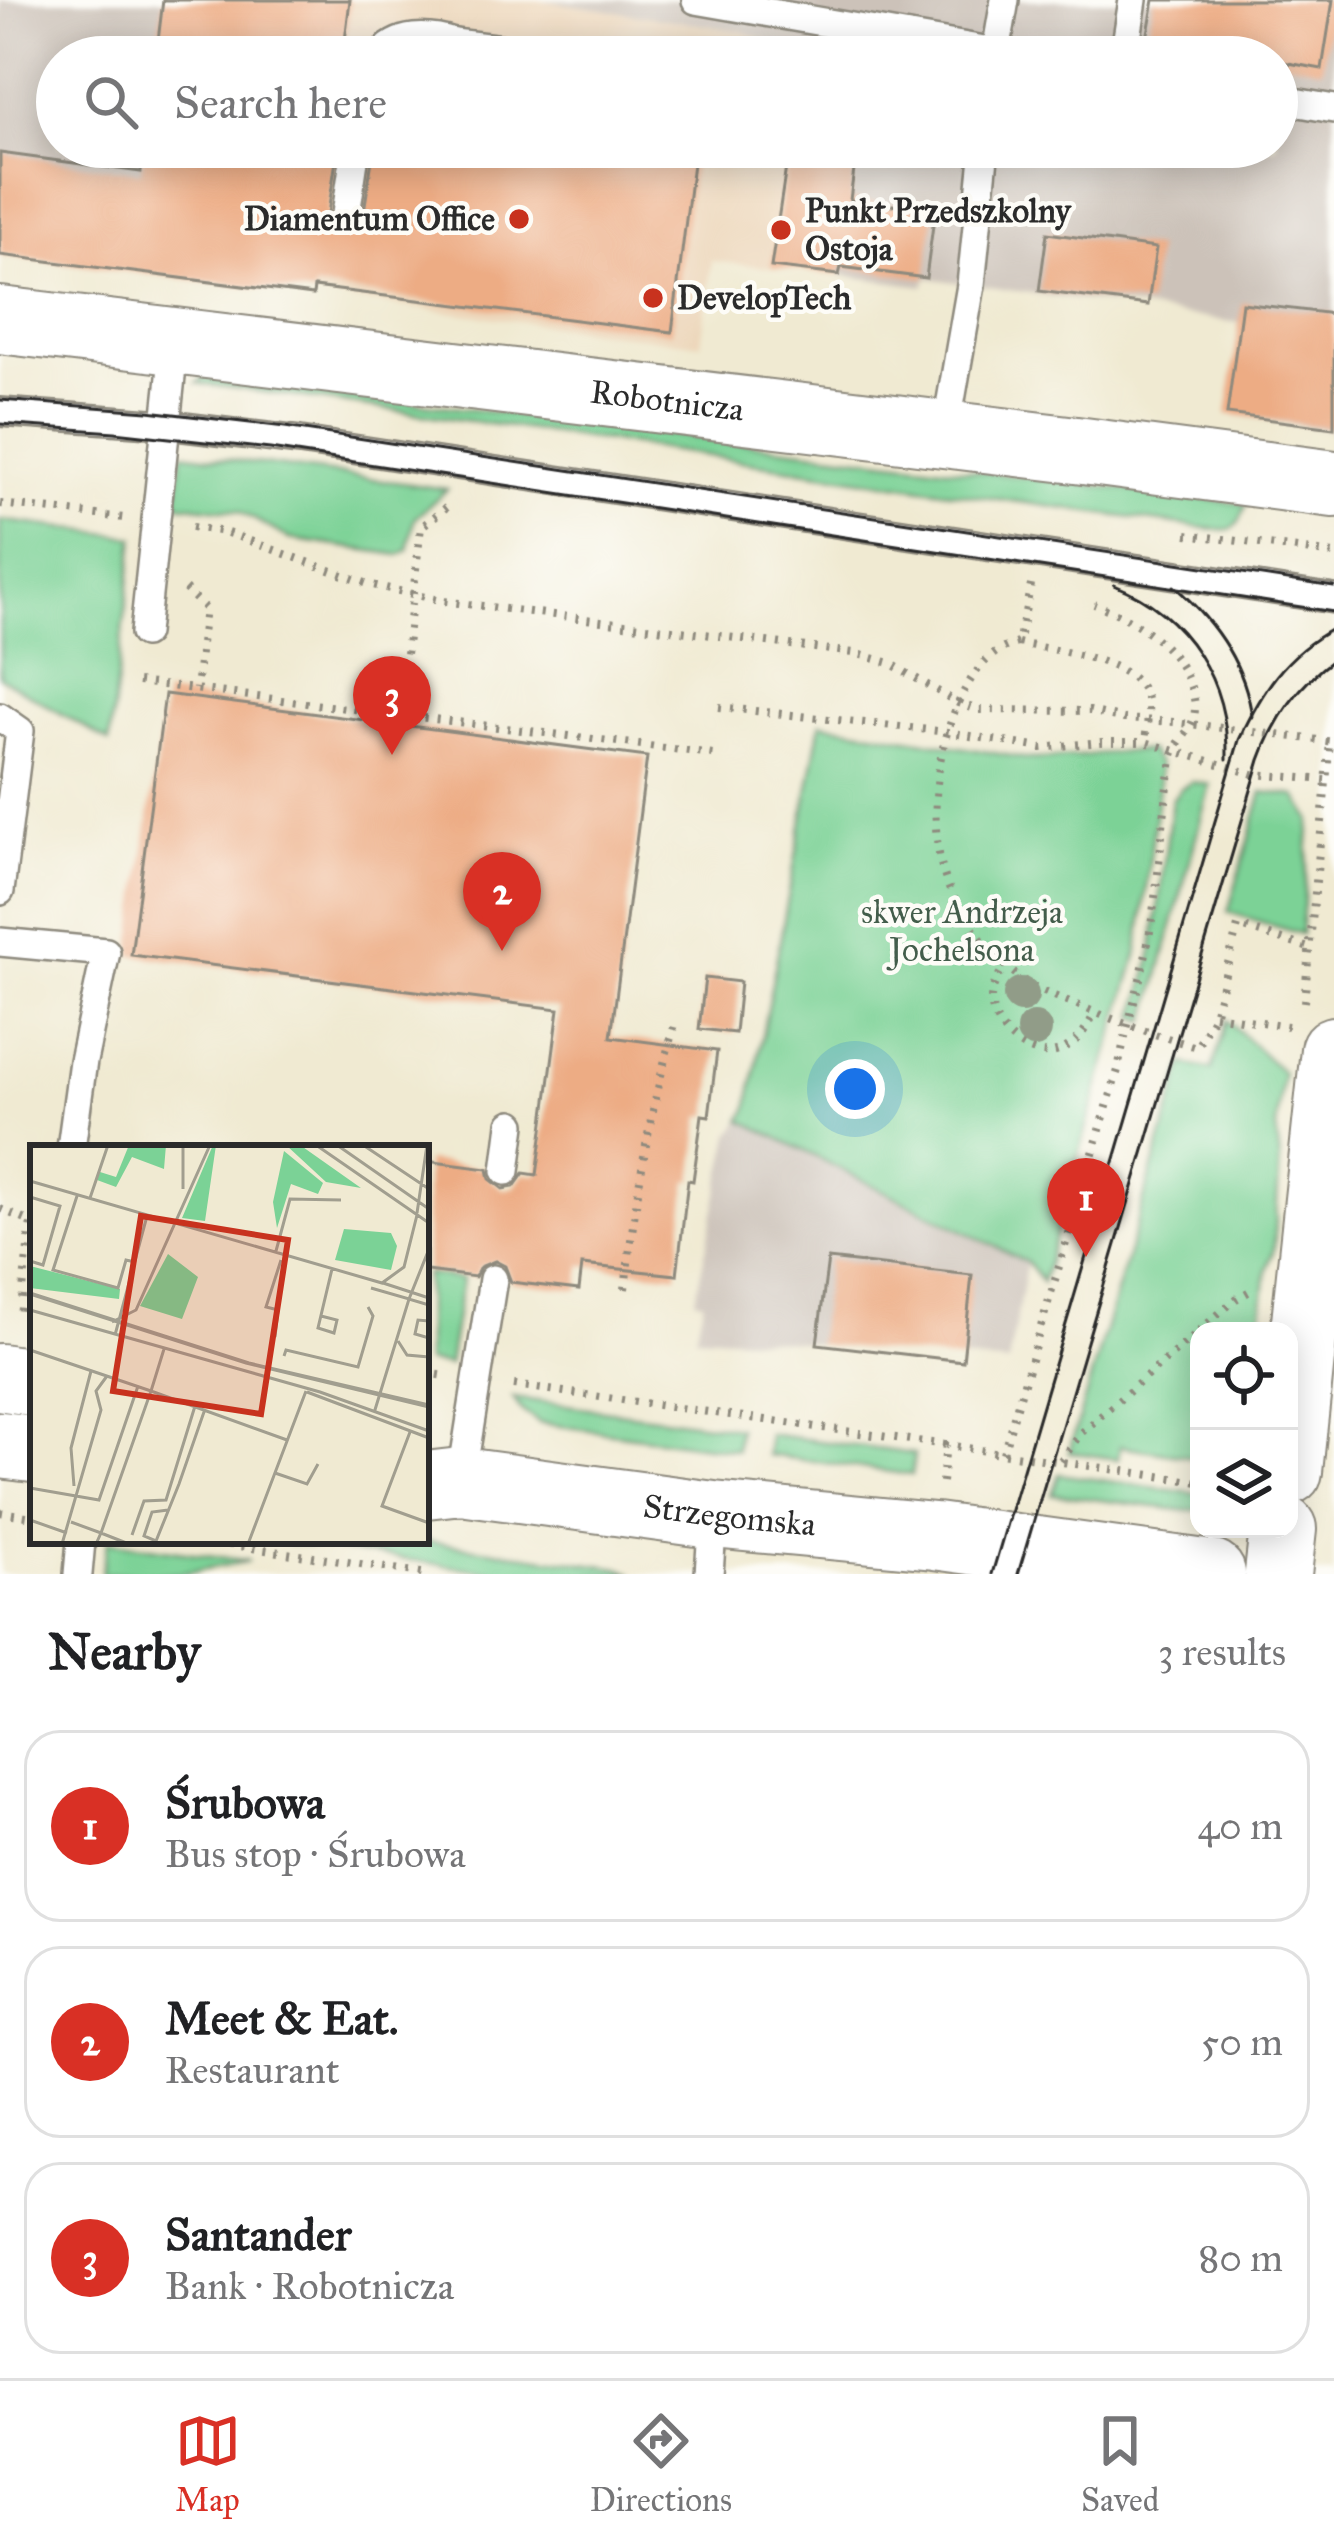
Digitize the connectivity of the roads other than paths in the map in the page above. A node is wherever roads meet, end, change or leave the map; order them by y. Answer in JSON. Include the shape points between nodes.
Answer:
{"nodes":[{"id":1,"x":696,"y":0,"type":"edge"},
{"id":2,"x":1005,"y":0,"type":"edge"},
{"id":3,"x":1133,"y":0,"type":"edge"},
{"id":4,"x":895,"y":36,"type":"edge"},
{"id":5,"x":998,"y":36,"type":"edge"},
{"id":6,"x":1127,"y":36,"type":"edge"},
{"id":7,"x":1298,"y":103,"type":"edge"},
{"id":8,"x":1334,"y":109,"type":"edge"},
{"id":9,"x":353,"y":168,"type":"edge"},
{"id":10,"x":984,"y":168,"type":"edge"},
{"id":11,"x":346,"y":214,"type":"dead end"},
{"id":12,"x":0,"y":320,"type":"edge"},
{"id":13,"x":175,"y":339,"type":"junction"},
{"id":14,"x":0,"y":412,"type":"edge"},
{"id":15,"x":165,"y":425,"type":"junction"},
{"id":16,"x":945,"y":434,"type":"junction"},
{"id":17,"x":1334,"y":484,"type":"edge"},
{"id":18,"x":1334,"y":599,"type":"edge"},
{"id":19,"x":144,"y":633,"type":"dead end"},
{"id":20,"x":0,"y":717,"type":"edge"},
{"id":21,"x":0,"y":891,"type":"edge"},
{"id":22,"x":0,"y":941,"type":"edge"},
{"id":23,"x":1318,"y":1039,"type":"edge"},
{"id":24,"x":512,"y":1124,"type":"dead end"},
{"id":25,"x":70,"y":1145,"type":"edge"},
{"id":26,"x":1327,"y":1164,"type":"edge"},
{"id":27,"x":506,"y":1171,"type":"dead end"},
{"id":28,"x":493,"y":1279,"type":"dead end"},
{"id":29,"x":0,"y":1377,"type":"edge"},
{"id":30,"x":30,"y":1382,"type":"edge"},
{"id":31,"x":1294,"y":1430,"type":"edge"},
{"id":32,"x":0,"y":1445,"type":"edge"},
{"id":33,"x":30,"y":1449,"type":"edge"},
{"id":34,"x":438,"y":1476,"type":"edge"},
{"id":35,"x":1282,"y":1538,"type":"edge"},
{"id":36,"x":81,"y":1544,"type":"edge"},
{"id":37,"x":711,"y":1545,"type":"edge"},
{"id":38,"x":77,"y":1574,"type":"edge"},
{"id":39,"x":1212,"y":1574,"type":"edge"},
{"id":40,"x":1278,"y":1574,"type":"edge"}],
"edges":[{"from":1,"to":4,"type":"lane"},
{"from":2,"to":5,"type":"lane"},
{"from":3,"to":6,"type":"lane"},
{"from":7,"to":8,"type":"lane"},
{"from":9,"to":11,"type":"lane"},
{"from":10,"to":16,"type":"lane"},
{"from":12,"to":13,"type":"street","name":"Robotnicza"},
{"from":13,"to":15,"type":"lane"},
{"from":13,"to":16,"type":"street","name":"Robotnicza"},
{"from":14,"to":15,"type":"lane"},
{"from":15,"to":18,"type":"lane"},
{"from":15,"to":19,"type":"lane"},
{"from":16,"to":17,"type":"street","name":"Robotnicza"},
{"from":20,"to":21,"type":"lane","via":[[20,731]]},
{"from":22,"to":25,"type":"lane","via":[[106,952]]},
{"from":23,"to":26,"type":"street"},
{"from":24,"to":27,"type":"lane"},
{"from":26,"to":31,"type":"street"},
{"from":28,"to":34,"type":"lane","via":[[475,1380]]},
{"from":29,"to":30,"type":"street"},
{"from":32,"to":33,"type":"street"},
{"from":34,"to":37,"type":"street","name":"Strzegomska"},
{"from":35,"to":40,"type":"street"},
{"from":36,"to":38,"type":"lane"},
{"from":37,"to":39,"type":"street","name":"Strzegomska","via":[[935,1536]]}]}
